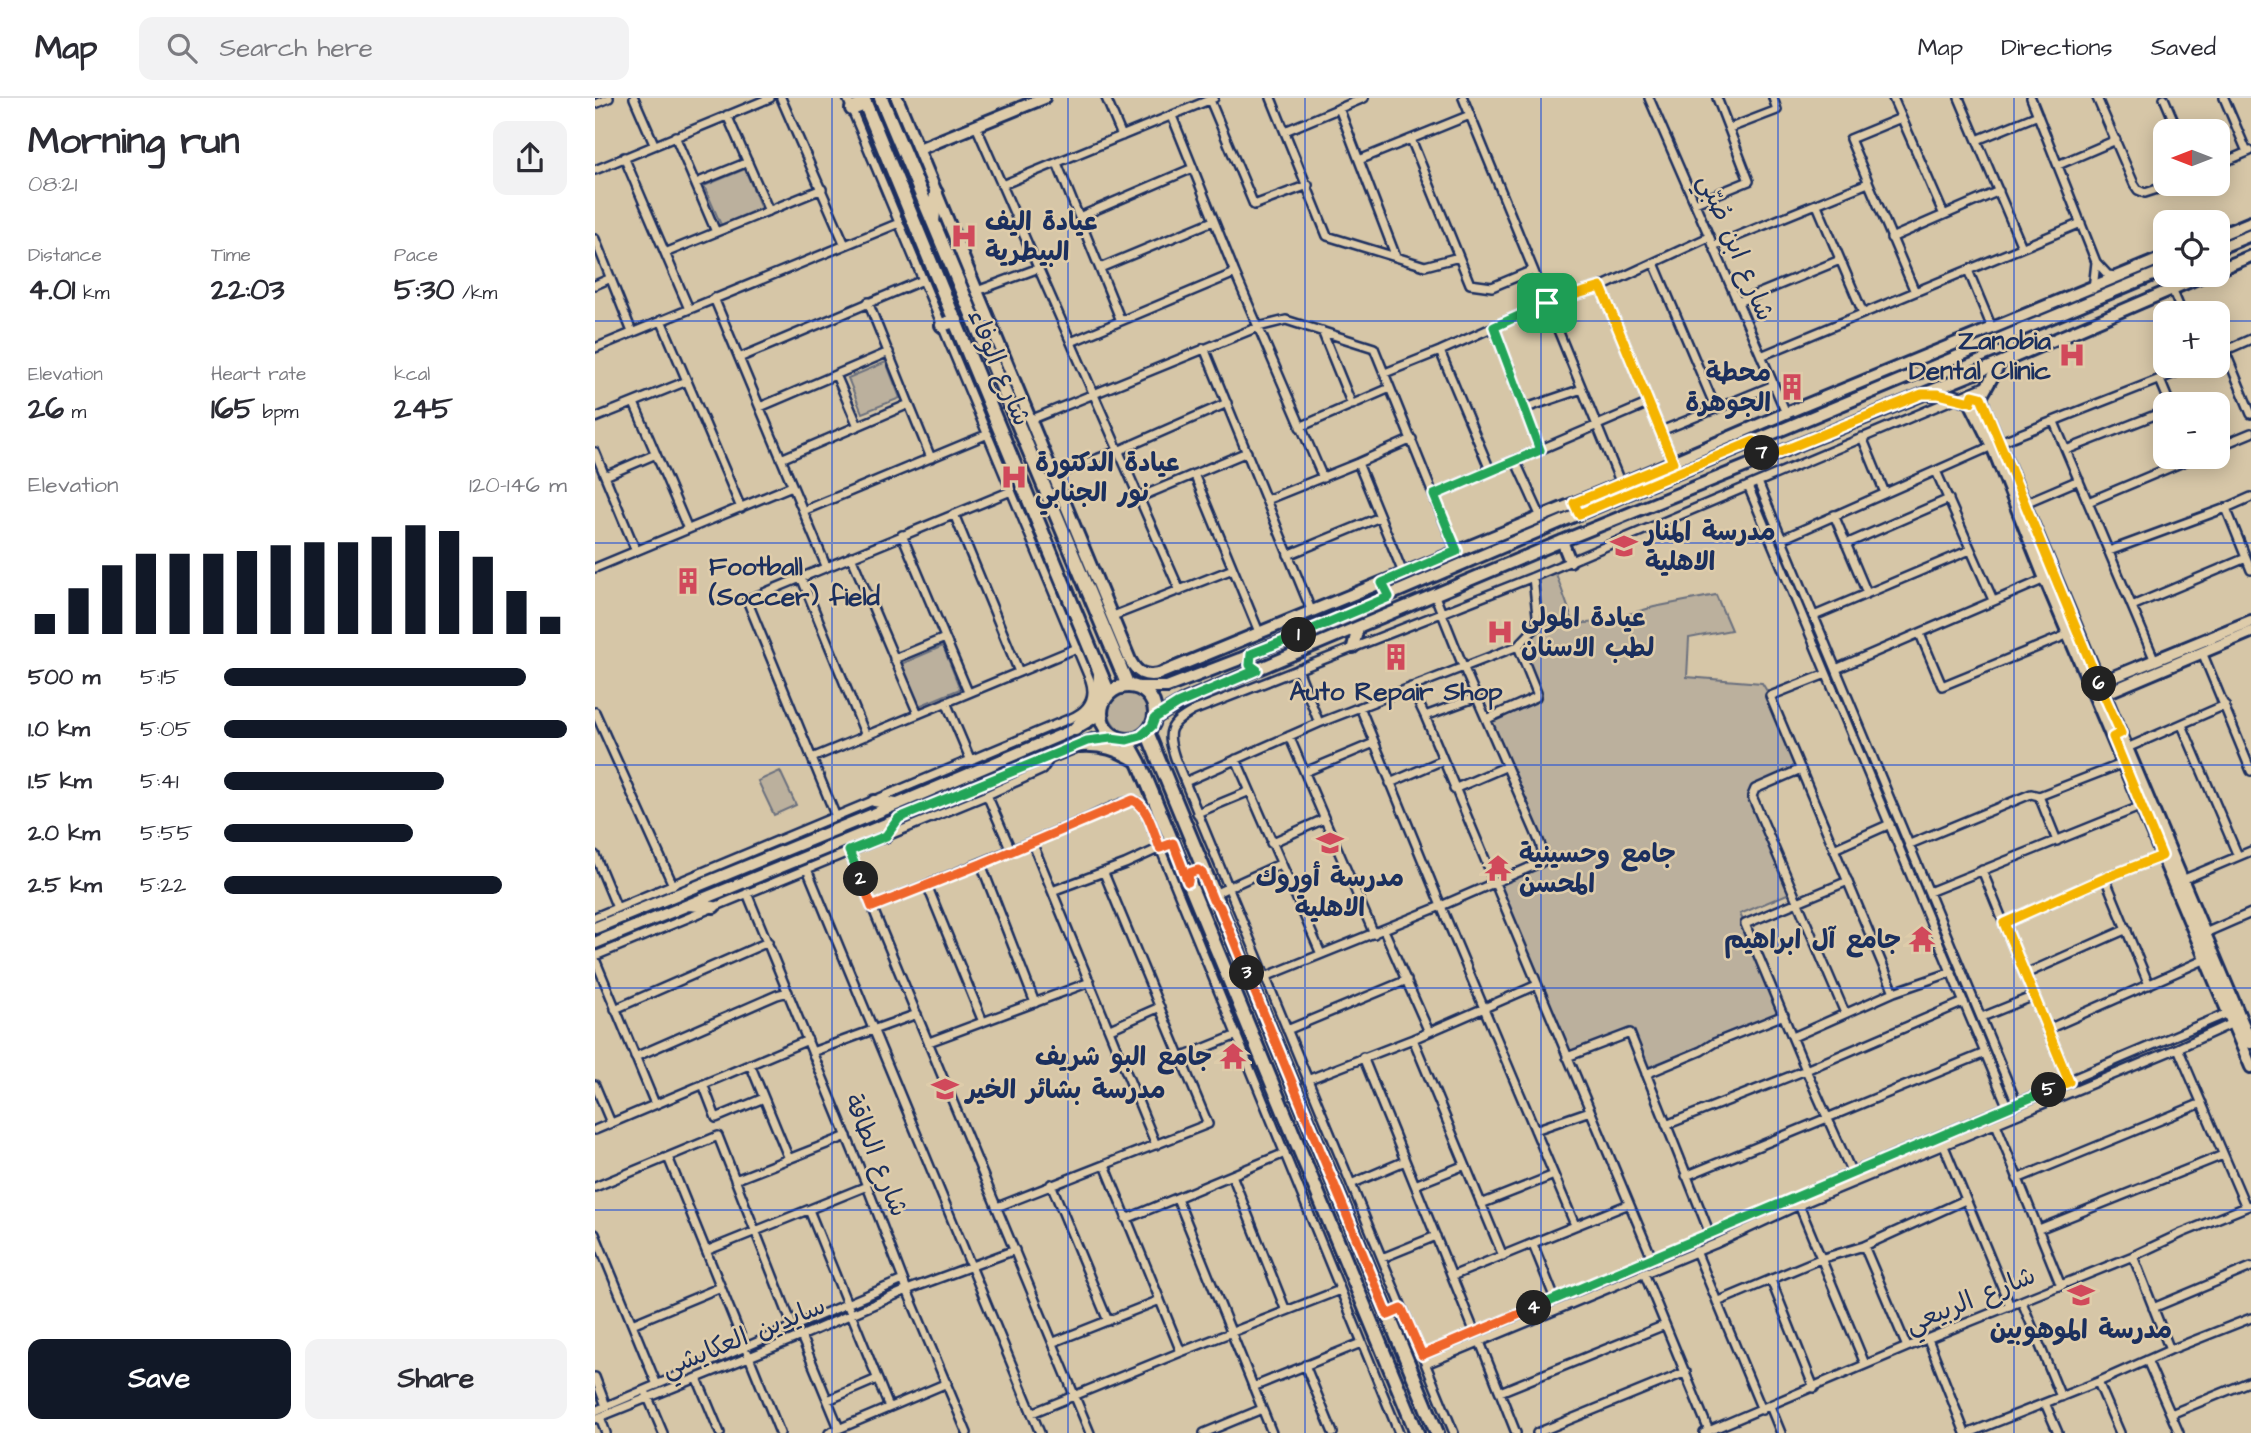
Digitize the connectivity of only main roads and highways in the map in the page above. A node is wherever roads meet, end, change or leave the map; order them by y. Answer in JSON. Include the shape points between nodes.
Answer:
{"nodes":[{"id":1,"x":881,"y":98,"type":"edge"},
{"id":2,"x":1044,"y":98,"type":"edge"},
{"id":3,"x":864,"y":101,"type":"edge"},
{"id":4,"x":1027,"y":101,"type":"edge"},
{"id":5,"x":899,"y":103,"type":"edge"},
{"id":6,"x":850,"y":104,"type":"edge"},
{"id":7,"x":888,"y":115,"type":"junction"},
{"id":8,"x":919,"y":149,"type":"junction"},
{"id":9,"x":936,"y":192,"type":"junction"},
{"id":10,"x":933,"y":222,"type":"junction"},
{"id":11,"x":2251,"y":222,"type":"edge"},
{"id":12,"x":2230,"y":231,"type":"edge"},
{"id":13,"x":2251,"y":235,"type":"edge"},
{"id":14,"x":2239,"y":240,"type":"junction"},
{"id":15,"x":2230,"y":244,"type":"edge"},
{"id":16,"x":2248,"y":257,"type":"edge"},
{"id":17,"x":2153,"y":262,"type":"edge"},
{"id":18,"x":2230,"y":265,"type":"edge"},
{"id":19,"x":2153,"y":275,"type":"edge"},
{"id":20,"x":2177,"y":287,"type":"edge"},
{"id":21,"x":955,"y":320,"type":"junction"},
{"id":22,"x":942,"y":325,"type":"road end"},
{"id":23,"x":1946,"y":347,"type":"junction"},
{"id":24,"x":1003,"y":355,"type":"junction"},
{"id":25,"x":1951,"y":359,"type":"junction"},
{"id":26,"x":991,"y":360,"type":"junction"},
{"id":27,"x":2000,"y":363,"type":"junction"},
{"id":28,"x":1922,"y":394,"type":"junction"},
{"id":29,"x":1976,"y":400,"type":"junction"},
{"id":30,"x":1777,"y":432,"type":"junction"},
{"id":31,"x":1754,"y":441,"type":"junction"},
{"id":32,"x":1996,"y":444,"type":"junction"},
{"id":33,"x":1785,"y":450,"type":"junction"},
{"id":34,"x":1013,"y":458,"type":"junction"},
{"id":35,"x":1760,"y":460,"type":"junction"},
{"id":36,"x":1000,"y":464,"type":"road end"},
{"id":37,"x":1577,"y":509,"type":"junction"},
{"id":38,"x":1040,"y":524,"type":"junction"},
{"id":39,"x":1562,"y":541,"type":"junction"},
{"id":40,"x":1072,"y":554,"type":"junction"},
{"id":41,"x":1570,"y":561,"type":"road end"},
{"id":42,"x":1382,"y":583,"type":"junction"},
{"id":43,"x":1097,"y":594,"type":"junction"},
{"id":44,"x":1389,"y":597,"type":"junction"},
{"id":45,"x":2251,"y":621,"type":"edge"},
{"id":46,"x":1358,"y":628,"type":"junction"},
{"id":47,"x":2251,"y":632,"type":"edge"},
{"id":48,"x":1353,"y":647,"type":"road end"},
{"id":49,"x":1251,"y":654,"type":"junction"},
{"id":50,"x":1100,"y":667,"type":"junction"},
{"id":51,"x":1257,"y":670,"type":"junction"},
{"id":52,"x":1132,"y":686,"type":"junction"},
{"id":53,"x":2102,"y":689,"type":"junction"},
{"id":54,"x":1109,"y":694,"type":"junction"},
{"id":55,"x":1102,"y":710,"type":"junction"},
{"id":56,"x":1155,"y":718,"type":"junction"},
{"id":57,"x":1075,"y":729,"type":"junction"},
{"id":58,"x":1147,"y":732,"type":"junction"},
{"id":59,"x":2117,"y":735,"type":"junction"},
{"id":60,"x":1123,"y":739,"type":"junction"},
{"id":61,"x":1079,"y":744,"type":"junction"},
{"id":62,"x":1139,"y":762,"type":"junction"},
{"id":63,"x":874,"y":801,"type":"road end"},
{"id":64,"x":898,"y":804,"type":"junction"},
{"id":65,"x":899,"y":818,"type":"junction"},
{"id":66,"x":886,"y":836,"type":"road end"},
{"id":67,"x":1188,"y":882,"type":"junction"},
{"id":68,"x":650,"y":894,"type":"road end"},
{"id":69,"x":685,"y":905,"type":"junction"},
{"id":70,"x":714,"y":907,"type":"road end"},
{"id":71,"x":1220,"y":907,"type":"junction"},
{"id":72,"x":641,"y":909,"type":"junction"},
{"id":73,"x":595,"y":928,"type":"edge"},
{"id":74,"x":595,"y":943,"type":"edge"},
{"id":75,"x":2251,"y":1043,"type":"edge"},
{"id":76,"x":2251,"y":1066,"type":"edge"},
{"id":77,"x":1409,"y":1365,"type":"junction"},
{"id":78,"x":1393,"y":1374,"type":"junction"},
{"id":79,"x":1427,"y":1409,"type":"junction"},
{"id":80,"x":1411,"y":1418,"type":"junction"},
{"id":81,"x":1417,"y":1433,"type":"edge"},
{"id":82,"x":1437,"y":1433,"type":"edge"}],
"edges":[{"from":1,"to":7,"type":"main road","name":"شارع الوفاء"},
{"from":2,"to":4,"type":"main road"},
{"from":3,"to":6,"type":"main road"},
{"from":3,"to":21,"type":"main road","name":"شارع الوفاء"},
{"from":4,"to":8,"type":"main road"},
{"from":5,"to":7,"type":"main road"},
{"from":5,"to":8,"type":"main road"},
{"from":7,"to":10,"type":"main road","name":"شارع الوفاء"},
{"from":8,"to":9,"type":"main road"},
{"from":9,"to":10,"type":"main road"},
{"from":9,"to":24,"type":"main road"},
{"from":10,"to":26,"type":"main road","name":"شارع الوفاء"},
{"from":11,"to":12,"type":"main road"},
{"from":13,"to":14,"type":"main road"},
{"from":14,"to":15,"type":"main road"},
{"from":14,"to":16,"type":"main road","via":[[2248,249]]},
{"from":16,"to":18,"type":"main road"},
{"from":17,"to":23,"type":"main road"},
{"from":19,"to":25,"type":"main road"},
{"from":20,"to":27,"type":"main road"},
{"from":21,"to":22,"type":"main road"},
{"from":21,"to":34,"type":"main road","name":"شارع الوفاء"},
{"from":23,"to":25,"type":"main road"},
{"from":23,"to":37,"type":"main road","via":[[1621,484]]},
{"from":24,"to":26,"type":"main road"},
{"from":24,"to":43,"type":"main road"},
{"from":25,"to":30,"type":"main road"},
{"from":26,"to":40,"type":"main road","name":"شارع الوفاء"},
{"from":27,"to":28,"type":"main road"},
{"from":27,"to":29,"type":"main road"},
{"from":28,"to":29,"type":"main road"},
{"from":28,"to":33,"type":"main road"},
{"from":29,"to":32,"type":"main road"},
{"from":30,"to":31,"type":"main road"},
{"from":30,"to":33,"type":"main road","via":[[1777,445]]},
{"from":31,"to":35,"type":"main road","via":[[1761,447]]},
{"from":31,"to":37,"type":"main road"},
{"from":32,"to":53,"type":"main road"},
{"from":32,"to":59,"type":"main road","via":[[2045,579]]},
{"from":33,"to":35,"type":"main road"},
{"from":34,"to":36,"type":"main road"},
{"from":34,"to":38,"type":"main road","name":"شارع الوفاء"},
{"from":35,"to":39,"type":"main road"},
{"from":37,"to":42,"type":"main road","via":[[1541,517]]},
{"from":37,"to":44,"type":"main road"},
{"from":38,"to":40,"type":"main road","via":[[1047,528],[1064,565],[1072,562]]},
{"from":38,"to":50,"type":"main road","name":"شارع الوفاء"},
{"from":39,"to":41,"type":"main road"},
{"from":39,"to":46,"type":"main road"},
{"from":40,"to":43,"type":"main road","name":"شارع الوفاء"},
{"from":42,"to":43,"type":"main road","via":[[1159,674],[1146,675],[1136,671],[1113,616]]},
{"from":42,"to":44,"type":"main road"},
{"from":43,"to":52,"type":"main road","name":"شارع الوفاء"},
{"from":44,"to":49,"type":"main road"},
{"from":45,"to":53,"type":"main road"},
{"from":46,"to":48,"type":"main road"},
{"from":46,"to":51,"type":"main road"},
{"from":47,"to":53,"type":"main road"},
{"from":49,"to":51,"type":"main road","via":[[1250,665]]},
{"from":49,"to":52,"type":"main road","via":[[1177,685]]},
{"from":50,"to":54,"type":"main road","name":"شارع الوفاء"},
{"from":50,"to":57,"type":"main road","via":[[1098,702]]},
{"from":51,"to":56,"type":"main road","via":[[1187,699]]},
{"from":52,"to":54,"type":"main road"},
{"from":52,"to":56,"type":"main road","via":[[1149,695]]},
{"from":53,"to":59,"type":"main road"},
{"from":54,"to":55,"type":"main road"},
{"from":55,"to":57,"type":"main road"},
{"from":55,"to":60,"type":"main road","via":[[1106,727]]},
{"from":56,"to":58,"type":"main road"},
{"from":57,"to":64,"type":"main road"},
{"from":58,"to":60,"type":"main road"},
{"from":58,"to":71,"type":"main road"},
{"from":59,"to":75,"type":"main road","via":[[2127,748]]},
{"from":59,"to":76,"type":"main road","via":[[2124,763]]},
{"from":60,"to":61,"type":"main road"},
{"from":60,"to":62,"type":"main road"},
{"from":61,"to":62,"type":"main road","via":[[1104,745]]},
{"from":61,"to":65,"type":"main road"},
{"from":62,"to":67,"type":"main road","via":[[1166,845]]},
{"from":63,"to":64,"type":"main road"},
{"from":64,"to":72,"type":"main road"},
{"from":65,"to":66,"type":"main road"},
{"from":65,"to":69,"type":"main road"},
{"from":67,"to":71,"type":"main road","via":[[1192,871],[1202,873]]},
{"from":67,"to":78,"type":"main road","via":[[1259,1073]]},
{"from":68,"to":72,"type":"main road"},
{"from":69,"to":70,"type":"main road"},
{"from":69,"to":74,"type":"main road"},
{"from":71,"to":77,"type":"main road"},
{"from":72,"to":73,"type":"main road"},
{"from":77,"to":78,"type":"main road","via":[[1403,1377]]},
{"from":77,"to":79,"type":"main road"},
{"from":78,"to":80,"type":"main road"},
{"from":79,"to":80,"type":"main road","via":[[1415,1408]]},
{"from":79,"to":82,"type":"main road"},
{"from":80,"to":81,"type":"main road"}]}
